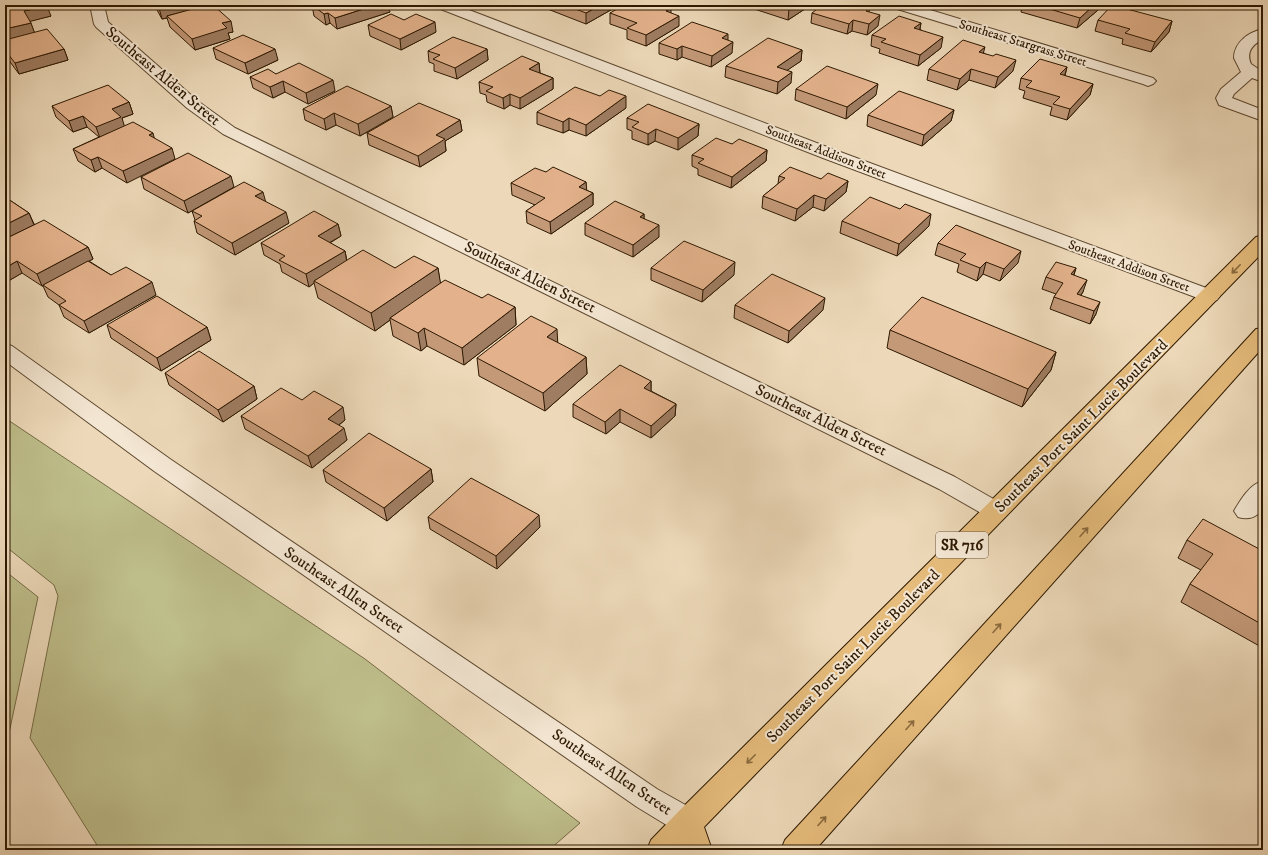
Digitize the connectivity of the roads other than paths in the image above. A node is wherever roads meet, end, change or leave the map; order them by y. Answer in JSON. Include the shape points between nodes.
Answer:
{"nodes":[{"id":1,"x":97,"y":5,"type":"edge"},
{"id":2,"x":443,"y":5,"type":"edge"},
{"id":3,"x":899,"y":5,"type":"edge"},
{"id":4,"x":1263,"y":33,"type":"edge"},
{"id":5,"x":1257,"y":74,"type":"edge"},
{"id":6,"x":1148,"y":81,"type":"dead end"},
{"id":7,"x":1263,"y":116,"type":"edge"},
{"id":8,"x":1263,"y":241,"type":"edge"},
{"id":9,"x":1210,"y":296,"type":"junction"},
{"id":10,"x":1263,"y":335,"type":"edge"},
{"id":11,"x":5,"y":351,"type":"edge"},
{"id":12,"x":1263,"y":489,"type":"edge"},
{"id":13,"x":1246,"y":510,"type":"dead end"},
{"id":14,"x":996,"y":511,"type":"junction"},
{"id":15,"x":688,"y":822,"type":"junction"},
{"id":16,"x":662,"y":850,"type":"edge"},
{"id":17,"x":697,"y":850,"type":"edge"},
{"id":18,"x":796,"y":850,"type":"edge"}],
"edges":[{"from":1,"to":14,"type":"street","name":"Southeast Alden Street","via":[[101,24],[193,105],[230,131],[947,482]]},
{"from":2,"to":9,"type":"street","name":"Southeast Addison Street","via":[[821,151]]},
{"from":3,"to":6,"type":"street","name":"Southeast Stargrass Street"},
{"from":4,"to":5,"type":"street","via":[[1247,43],[1241,52],[1241,60]]},
{"from":5,"to":7,"type":"street","via":[[1227,92],[1224,98],[1225,102]]},
{"from":8,"to":9,"type":"main road","name":"Southeast Port Saint Lucie Boulevard","number":"SR 716","one_way":true},
{"from":9,"to":14,"type":"main road","name":"Southeast Port Saint Lucie Boulevard","number":"SR 716"},
{"from":18,"to":10,"type":"main road","one_way":true},
{"from":11,"to":15,"type":"street","name":"Southeast Allen Street","via":[[162,465],[647,798]]},
{"from":12,"to":13,"type":"street"},
{"from":14,"to":15,"type":"main road","name":"Southeast Port Saint Lucie Boulevard","number":"SR 716","one_way":true},
{"from":15,"to":16,"type":"main road","name":"Southeast Port Saint Lucie Boulevard","number":"SR 716"},
{"from":15,"to":17,"type":"main road"}]}
